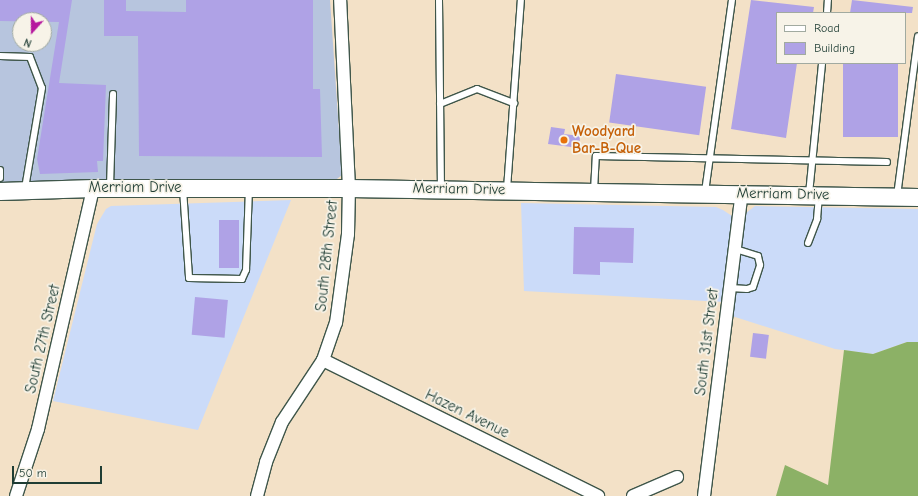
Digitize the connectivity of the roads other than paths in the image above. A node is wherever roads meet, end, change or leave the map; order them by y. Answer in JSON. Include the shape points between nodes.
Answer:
{"nodes":[{"id":1,"x":340,"y":0,"type":"edge"},
{"id":2,"x":439,"y":0,"type":"edge"},
{"id":3,"x":521,"y":0,"type":"edge"},
{"id":4,"x":732,"y":0,"type":"edge"},
{"id":5,"x":828,"y":0,"type":"edge"},
{"id":6,"x":827,"y":12,"type":"edge"},
{"id":7,"x":918,"y":36,"type":"edge"},
{"id":8,"x":0,"y":56,"type":"edge"},
{"id":9,"x":822,"y":64,"type":"edge"},
{"id":10,"x":113,"y":94,"type":"dead end"},
{"id":11,"x":514,"y":103,"type":"junction"},
{"id":12,"x":440,"y":104,"type":"junction"},
{"id":13,"x":709,"y":159,"type":"junction"},
{"id":14,"x":812,"y":161,"type":"junction"},
{"id":15,"x":887,"y":162,"type":"dead end"},
{"id":16,"x":0,"y":170,"type":"edge"},
{"id":17,"x":0,"y":178,"type":"edge"},
{"id":18,"x":93,"y":188,"type":"junction"},
{"id":19,"x":110,"y":188,"type":"junction"},
{"id":20,"x":183,"y":188,"type":"junction"},
{"id":21,"x":249,"y":188,"type":"junction"},
{"id":22,"x":349,"y":188,"type":"junction"},
{"id":23,"x":441,"y":189,"type":"junction"},
{"id":24,"x":507,"y":189,"type":"junction"},
{"id":25,"x":25,"y":190,"type":"junction"},
{"id":26,"x":594,"y":190,"type":"junction"},
{"id":27,"x":0,"y":191,"type":"edge"},
{"id":28,"x":705,"y":192,"type":"junction"},
{"id":29,"x":742,"y":193,"type":"junction"},
{"id":30,"x":814,"y":194,"type":"junction"},
{"id":31,"x":897,"y":196,"type":"junction"},
{"id":32,"x":918,"y":196,"type":"edge"},
{"id":33,"x":808,"y":243,"type":"dead end"},
{"id":34,"x":735,"y":249,"type":"junction"},
{"id":35,"x":730,"y":288,"type":"junction"},
{"id":36,"x":323,"y":360,"type":"junction"},
{"id":37,"x":677,"y":477,"type":"dead end"},
{"id":38,"x":16,"y":496,"type":"edge"},
{"id":39,"x":257,"y":496,"type":"edge"},
{"id":40,"x":598,"y":496,"type":"edge"},
{"id":41,"x":633,"y":496,"type":"edge"},
{"id":42,"x":704,"y":496,"type":"edge"}],
"edges":[{"from":1,"to":22,"type":"street","name":"South 28th Street"},
{"from":2,"to":12,"type":"lane"},
{"from":3,"to":11,"type":"lane"},
{"from":4,"to":13,"type":"lane"},
{"from":5,"to":6,"type":"lane"},
{"from":7,"to":31,"type":"lane"},
{"from":8,"to":25,"type":"lane","via":[[30,58],[42,88]]},
{"from":9,"to":14,"type":"lane"},
{"from":10,"to":19,"type":"lane"},
{"from":11,"to":12,"type":"lane","via":[[477,88]]},
{"from":11,"to":24,"type":"lane"},
{"from":12,"to":23,"type":"lane"},
{"from":13,"to":14,"type":"lane"},
{"from":13,"to":26,"type":"lane","via":[[596,156]]},
{"from":13,"to":28,"type":"lane"},
{"from":14,"to":15,"type":"lane"},
{"from":14,"to":30,"type":"lane"},
{"from":16,"to":17,"type":"lane"},
{"from":18,"to":19,"type":"main road","name":"Merriam Drive"},
{"from":18,"to":25,"type":"main road","name":"Merriam Drive"},
{"from":18,"to":38,"type":"street","name":"South 27th Street","via":[[38,429]]},
{"from":19,"to":20,"type":"main road","name":"Merriam Drive"},
{"from":20,"to":21,"type":"main road","name":"Merriam Drive"},
{"from":20,"to":21,"type":"lane","via":[[189,278],[242,279],[246,270]]},
{"from":21,"to":22,"type":"main road","name":"Merriam Drive"},
{"from":22,"to":23,"type":"main road","name":"Merriam Drive"},
{"from":22,"to":36,"type":"street","name":"South 28th Street","via":[[348,234],[336,323]]},
{"from":23,"to":24,"type":"main road","name":"Merriam Drive"},
{"from":24,"to":26,"type":"main road","name":"Merriam Drive"},
{"from":25,"to":27,"type":"main road","name":"Merriam Drive"},
{"from":26,"to":28,"type":"main road","name":"Merriam Drive"},
{"from":28,"to":29,"type":"main road","name":"Merriam Drive"},
{"from":29,"to":30,"type":"main road","name":"Merriam Drive"},
{"from":29,"to":34,"type":"street","name":"South 31st Street"},
{"from":30,"to":31,"type":"main road","name":"Merriam Drive"},
{"from":30,"to":33,"type":"lane","via":[[817,219]]},
{"from":31,"to":32,"type":"main road","name":"Merriam Drive"},
{"from":34,"to":35,"type":"street","name":"South 31st Street"},
{"from":34,"to":35,"type":"lane","via":[[758,256],[760,265],[754,287]]},
{"from":35,"to":42,"type":"street","name":"South 31st Street"},
{"from":36,"to":39,"type":"street","name":"South 28th Street","via":[[282,422],[266,462]]},
{"from":36,"to":40,"type":"street","name":"Hazen Avenue"},
{"from":37,"to":41,"type":"street"}]}
